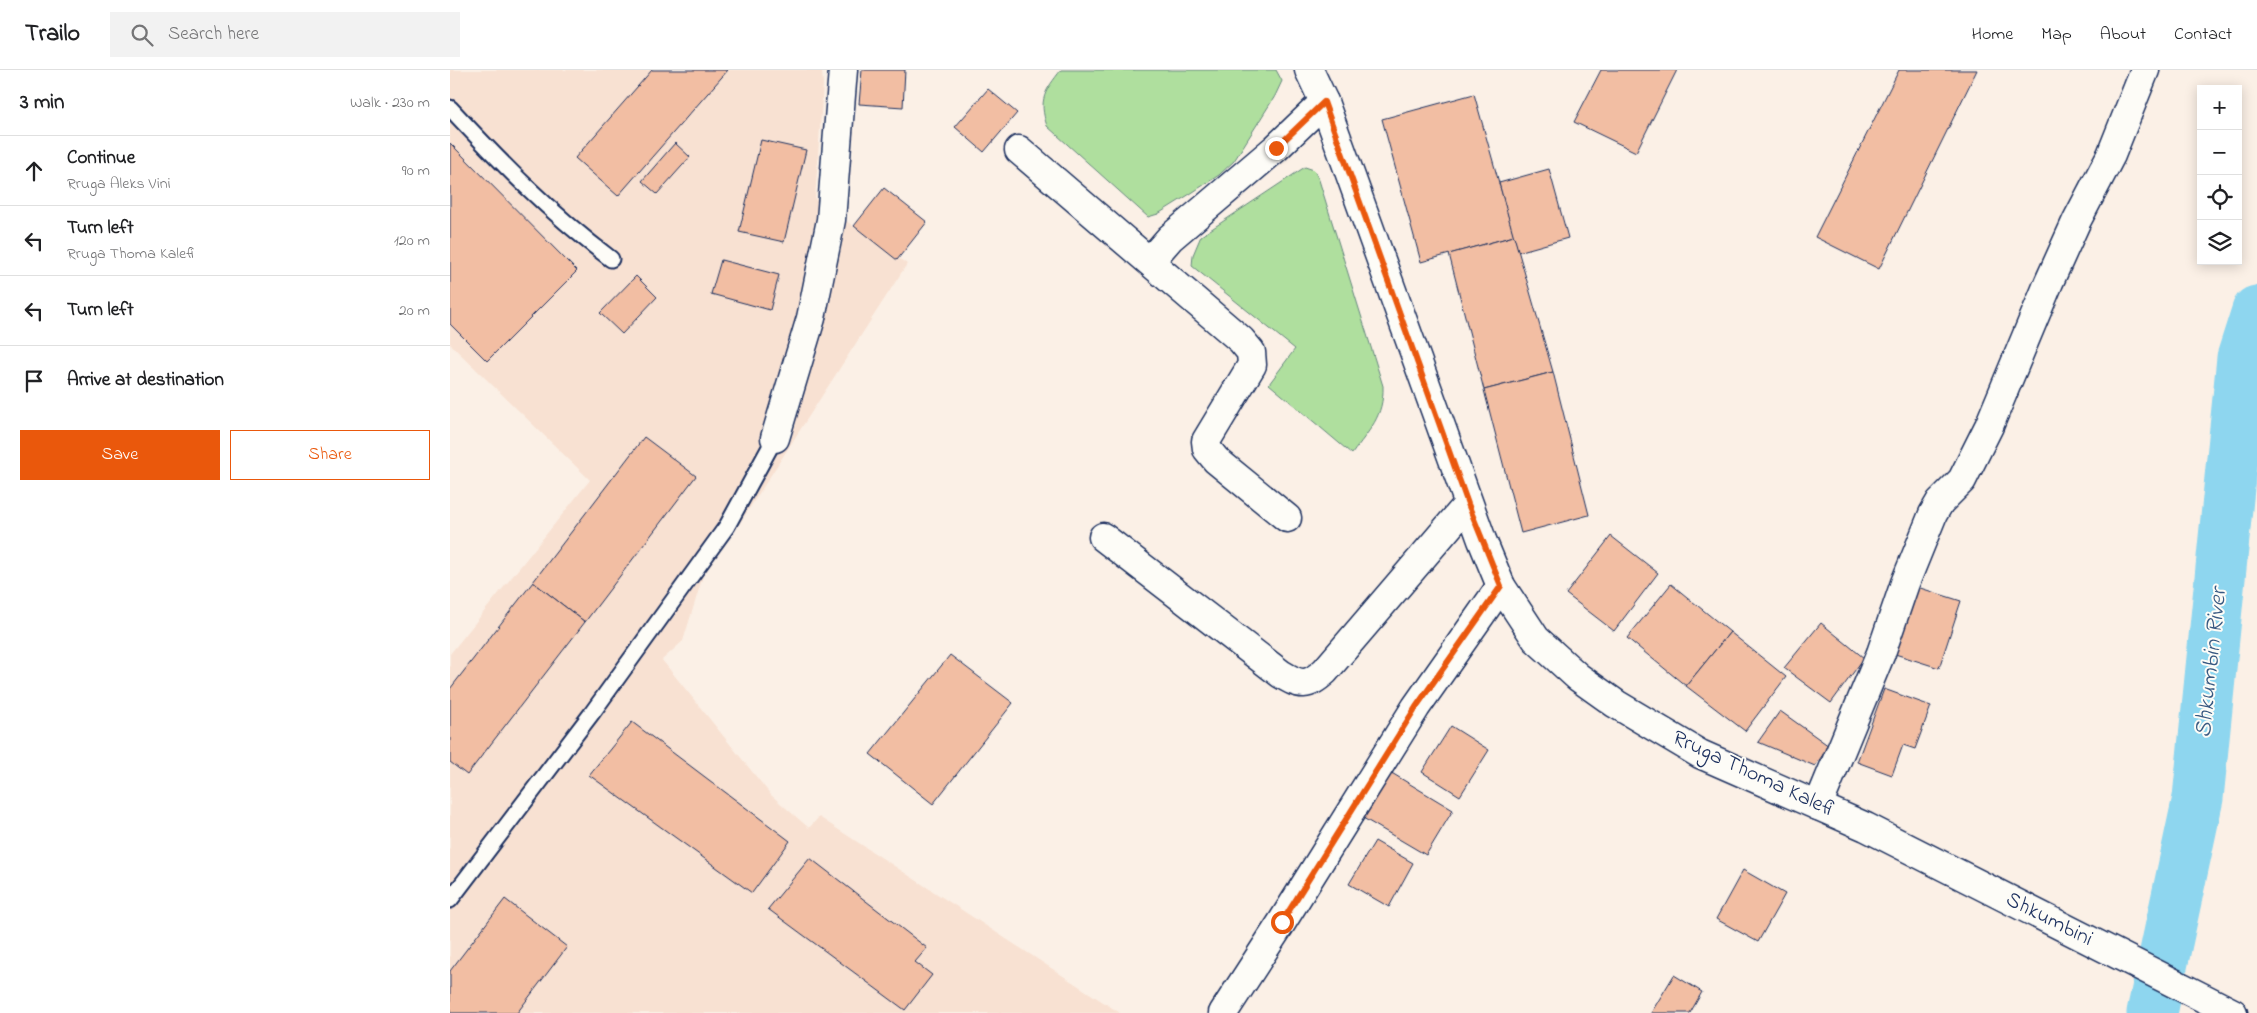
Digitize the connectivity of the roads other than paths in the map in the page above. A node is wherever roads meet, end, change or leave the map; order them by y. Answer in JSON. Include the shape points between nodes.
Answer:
{"nodes":[{"id":1,"x":842,"y":70,"type":"edge"},
{"id":2,"x":1309,"y":70,"type":"edge"},
{"id":3,"x":2145,"y":70,"type":"edge"},
{"id":4,"x":1324,"y":102,"type":"junction"},
{"id":5,"x":450,"y":108,"type":"edge"},
{"id":6,"x":1019,"y":150,"type":"dead end"},
{"id":7,"x":611,"y":259,"type":"dead end"},
{"id":8,"x":1150,"y":261,"type":"junction"},
{"id":9,"x":775,"y":438,"type":"joint"},
{"id":10,"x":1468,"y":504,"type":"junction"},
{"id":11,"x":1287,"y":518,"type":"dead end"},
{"id":12,"x":1103,"y":537,"type":"dead end"},
{"id":13,"x":1501,"y":586,"type":"junction"},
{"id":14,"x":1818,"y":806,"type":"junction"},
{"id":15,"x":1866,"y":828,"type":"joint"},
{"id":16,"x":450,"y":900,"type":"edge"},
{"id":17,"x":1223,"y":1013,"type":"edge"},
{"id":18,"x":2233,"y":1013,"type":"edge"}],
"edges":[{"from":1,"to":9,"type":"street","via":[[831,220],[811,318]]},
{"from":2,"to":4,"type":"street","name":"Rruga Thoma Kalefi"},
{"from":3,"to":14,"type":"street","via":[[2111,155],[2057,264],[1989,426],[1962,480],[1933,514]]},
{"from":4,"to":8,"type":"street","via":[[1276,148],[1170,238]]},
{"from":4,"to":10,"type":"street","name":"Rruga Thoma Kalefi"},
{"from":5,"to":7,"type":"lane","via":[[531,193]]},
{"from":6,"to":8,"type":"street"},
{"from":8,"to":11,"type":"street","via":[[1252,352],[1252,365],[1206,441],[1207,449]]},
{"from":9,"to":16,"type":"lane","via":[[727,526],[592,713]]},
{"from":10,"to":12,"type":"street","via":[[1325,671],[1314,681],[1304,684],[1281,674]]},
{"from":10,"to":13,"type":"street","name":"Rruga Thoma Kalefi"},
{"from":13,"to":14,"type":"street","name":"Rruga Thoma Kalefi","via":[[1536,639],[1578,677],[1616,704],[1700,754]]},
{"from":13,"to":17,"type":"street","via":[[1416,707]]},
{"from":14,"to":15,"type":"street","name":"Rruga Thoma Kalefi"},
{"from":15,"to":18,"type":"street","name":"Shkumbini"}]}
